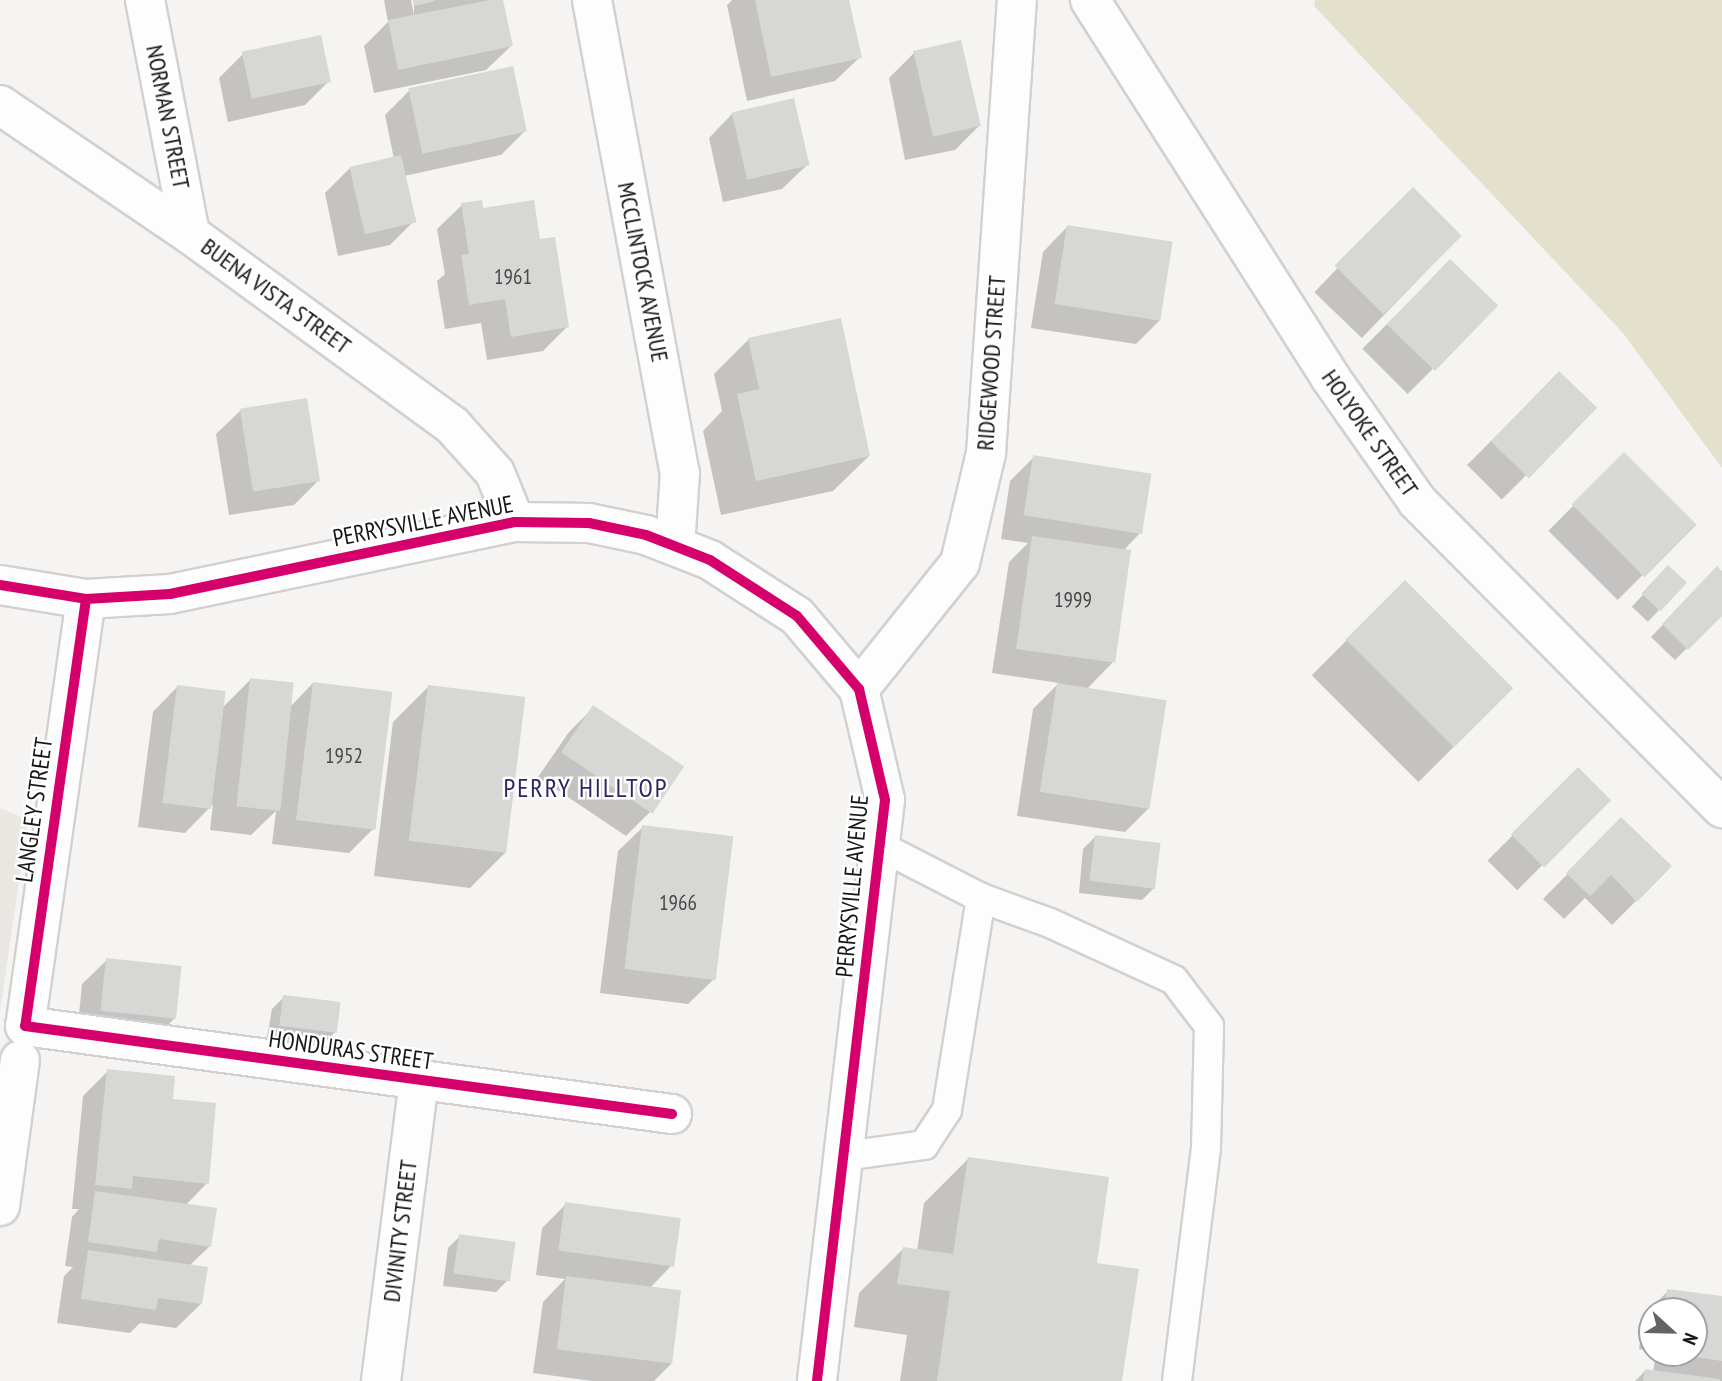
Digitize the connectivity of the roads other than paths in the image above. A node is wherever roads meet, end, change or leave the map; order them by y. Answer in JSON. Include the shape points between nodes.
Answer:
{"nodes":[{"id":1,"x":145,"y":0,"type":"edge"},
{"id":2,"x":592,"y":0,"type":"edge"},
{"id":3,"x":1017,"y":0,"type":"edge"},
{"id":4,"x":1090,"y":0,"type":"edge"},
{"id":5,"x":0,"y":105,"type":"edge"},
{"id":6,"x":190,"y":234,"type":"junction"},
{"id":7,"x":515,"y":522,"type":"junction"},
{"id":8,"x":675,"y":545,"type":"junction"},
{"id":9,"x":0,"y":585,"type":"edge"},
{"id":10,"x":86,"y":599,"type":"junction"},
{"id":11,"x":859,"y":689,"type":"junction"},
{"id":12,"x":1722,"y":807,"type":"edge"},
{"id":13,"x":880,"y":846,"type":"junction"},
{"id":14,"x":981,"y":898,"type":"junction"},
{"id":15,"x":22,"y":1043,"type":"junction"},
{"id":16,"x":419,"y":1080,"type":"junction"},
{"id":17,"x":672,"y":1114,"type":"dead end"},
{"id":18,"x":845,"y":1156,"type":"junction"},
{"id":19,"x":0,"y":1206,"type":"edge"},
{"id":20,"x":381,"y":1381,"type":"edge"},
{"id":21,"x":817,"y":1381,"type":"edge"},
{"id":22,"x":1177,"y":1381,"type":"edge"}],
"edges":[{"from":1,"to":6,"type":"street","name":"NORMAN STREET"},
{"from":2,"to":8,"type":"street","name":"MCCLINTOCK AVENUE","via":[[680,474]]},
{"from":3,"to":11,"type":"street","name":"RIDGEWOOD STREET","via":[[983,466],[960,563]]},
{"from":4,"to":12,"type":"street","name":"HOLYOKE STREET","via":[[1330,377],[1417,501]]},
{"from":5,"to":6,"type":"street","name":"BUENA VISTA STREET"},
{"from":6,"to":7,"type":"street","name":"BUENA VISTA STREET","via":[[452,425],[495,473]]},
{"from":7,"to":8,"type":"street","name":"PERRYSVILLE AVENUE","via":[[589,523]]},
{"from":7,"to":10,"type":"street","name":"PERRYSVILLE AVENUE","via":[[170,594]]},
{"from":8,"to":11,"type":"street","name":"PERRYSVILLE AVENUE","via":[[710,559],[797,616]]},
{"from":9,"to":10,"type":"street","name":"PERRYSVILLE AVENUE"},
{"from":10,"to":15,"type":"street","name":"LANGLEY STREET"},
{"from":11,"to":13,"type":"street","name":"PERRYSVILLE AVENUE","via":[[885,800]]},
{"from":13,"to":14,"type":"lane"},
{"from":13,"to":18,"type":"street","name":"PERRYSVILLE AVENUE"},
{"from":14,"to":18,"type":"lane","via":[[947,1110],[925,1145]]},
{"from":14,"to":22,"type":"lane","via":[[1050,923],[1174,980],[1209,1026],[1206,1148]]},
{"from":15,"to":16,"type":"street","name":"HONDURAS STREET"},
{"from":15,"to":19,"type":"street","name":"LANGLEY STREET"},
{"from":16,"to":17,"type":"street","name":"HONDURAS STREET"},
{"from":16,"to":20,"type":"street","name":"DIVINITY STREET"},
{"from":18,"to":21,"type":"street","name":"PERRYSVILLE AVENUE"}]}
